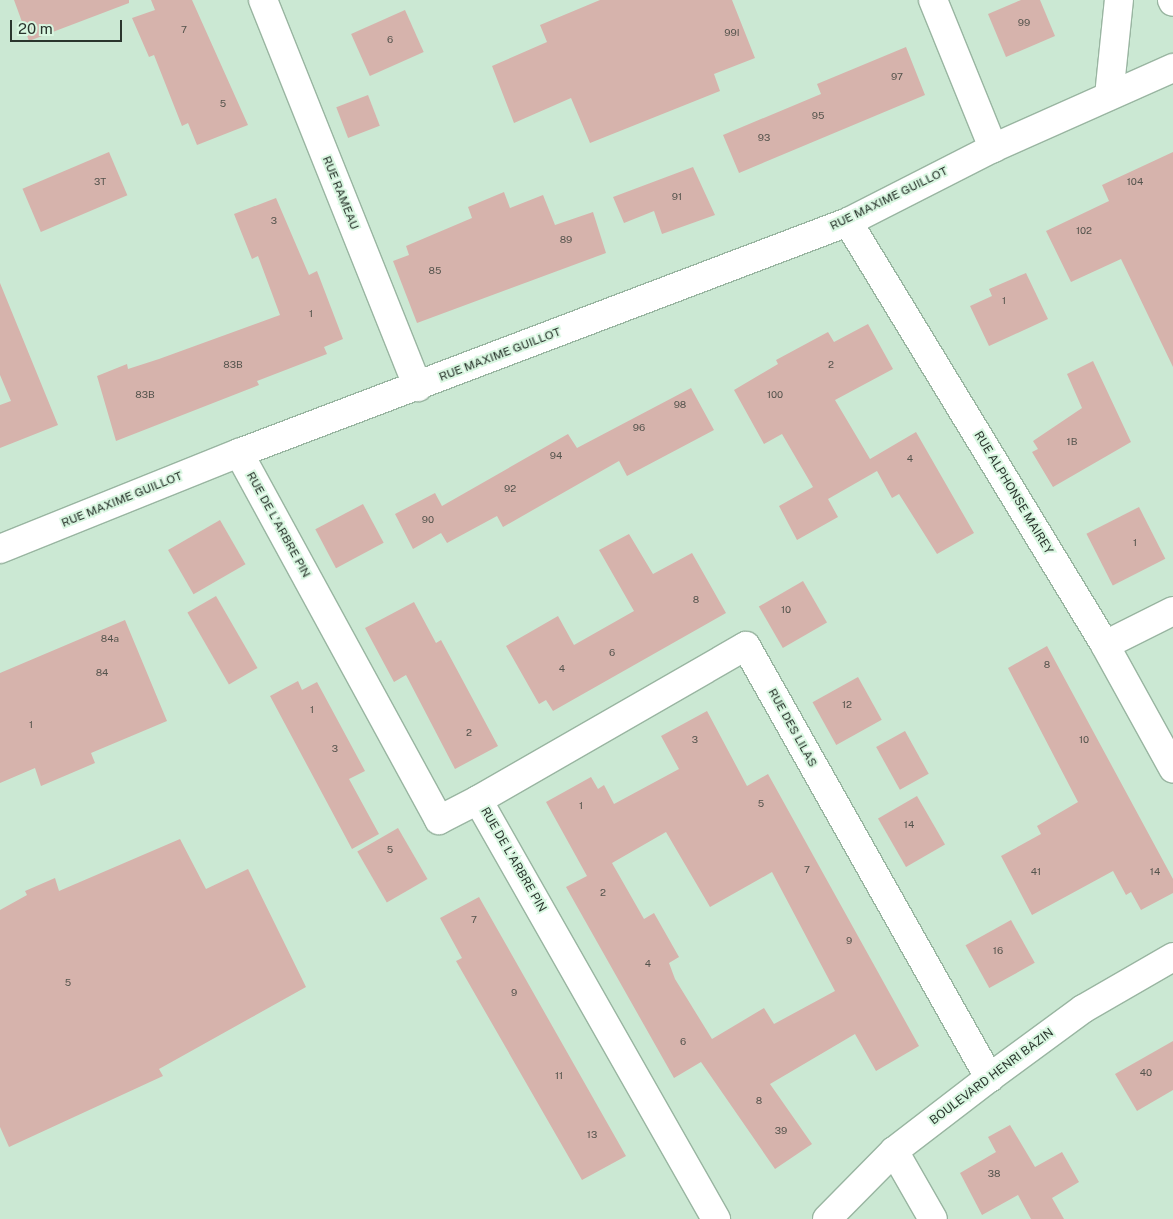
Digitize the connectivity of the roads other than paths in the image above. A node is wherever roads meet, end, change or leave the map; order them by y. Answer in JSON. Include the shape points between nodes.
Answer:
{"nodes":[{"id":1,"x":263,"y":0,"type":"edge"},
{"id":2,"x":933,"y":0,"type":"edge"},
{"id":3,"x":1120,"y":0,"type":"edge"},
{"id":4,"x":1173,"y":68,"type":"edge"},
{"id":5,"x":1110,"y":96,"type":"junction"},
{"id":6,"x":994,"y":148,"type":"junction"},
{"id":7,"x":848,"y":222,"type":"junction"},
{"id":8,"x":418,"y":387,"type":"junction"},
{"id":9,"x":239,"y":453,"type":"junction"},
{"id":10,"x":0,"y":549,"type":"edge"},
{"id":11,"x":1173,"y":611,"type":"edge"},
{"id":12,"x":1105,"y":645,"type":"junction"},
{"id":13,"x":1173,"y":768,"type":"edge"},
{"id":14,"x":478,"y":800,"type":"junction"},
{"id":15,"x":1173,"y":957,"type":"edge"},
{"id":16,"x":989,"y":1078,"type":"junction"},
{"id":17,"x":894,"y":1151,"type":"junction"},
{"id":18,"x":716,"y":1219,"type":"edge"},
{"id":19,"x":827,"y":1219,"type":"edge"},
{"id":20,"x":933,"y":1219,"type":"edge"}],
"edges":[{"from":1,"to":8,"type":"street","name":"RUE RAMEAU"},
{"from":2,"to":6,"type":"street"},
{"from":3,"to":5,"type":"street"},
{"from":4,"to":5,"type":"street","name":"RUE MAXIME GUILLOT"},
{"from":5,"to":6,"type":"street","name":"RUE MAXIME GUILLOT"},
{"from":6,"to":7,"type":"street","name":"RUE MAXIME GUILLOT"},
{"from":7,"to":8,"type":"street","name":"RUE MAXIME GUILLOT"},
{"from":7,"to":12,"type":"street","name":"RUE ALPHONSE MAIREY"},
{"from":8,"to":9,"type":"street","name":"RUE MAXIME GUILLOT"},
{"from":9,"to":10,"type":"street","name":"RUE MAXIME GUILLOT"},
{"from":9,"to":14,"type":"street","name":"RUE DE L'ARBRE PIN","via":[[439,820]]},
{"from":11,"to":12,"type":"street"},
{"from":12,"to":13,"type":"street","name":"RUE ALPHONSE MAIREY"},
{"from":14,"to":16,"type":"street","name":"RUE DES LILAS","via":[[746,646]]},
{"from":14,"to":18,"type":"street","name":"RUE DE L'ARBRE PIN"},
{"from":15,"to":16,"type":"street","name":"BOULEVARD HENRI BAZIN","via":[[1083,1009]]},
{"from":16,"to":17,"type":"street","name":"BOULEVARD HENRI BAZIN"},
{"from":17,"to":19,"type":"street","name":"BOULEVARD HENRI BAZIN"},
{"from":17,"to":20,"type":"street"}]}
